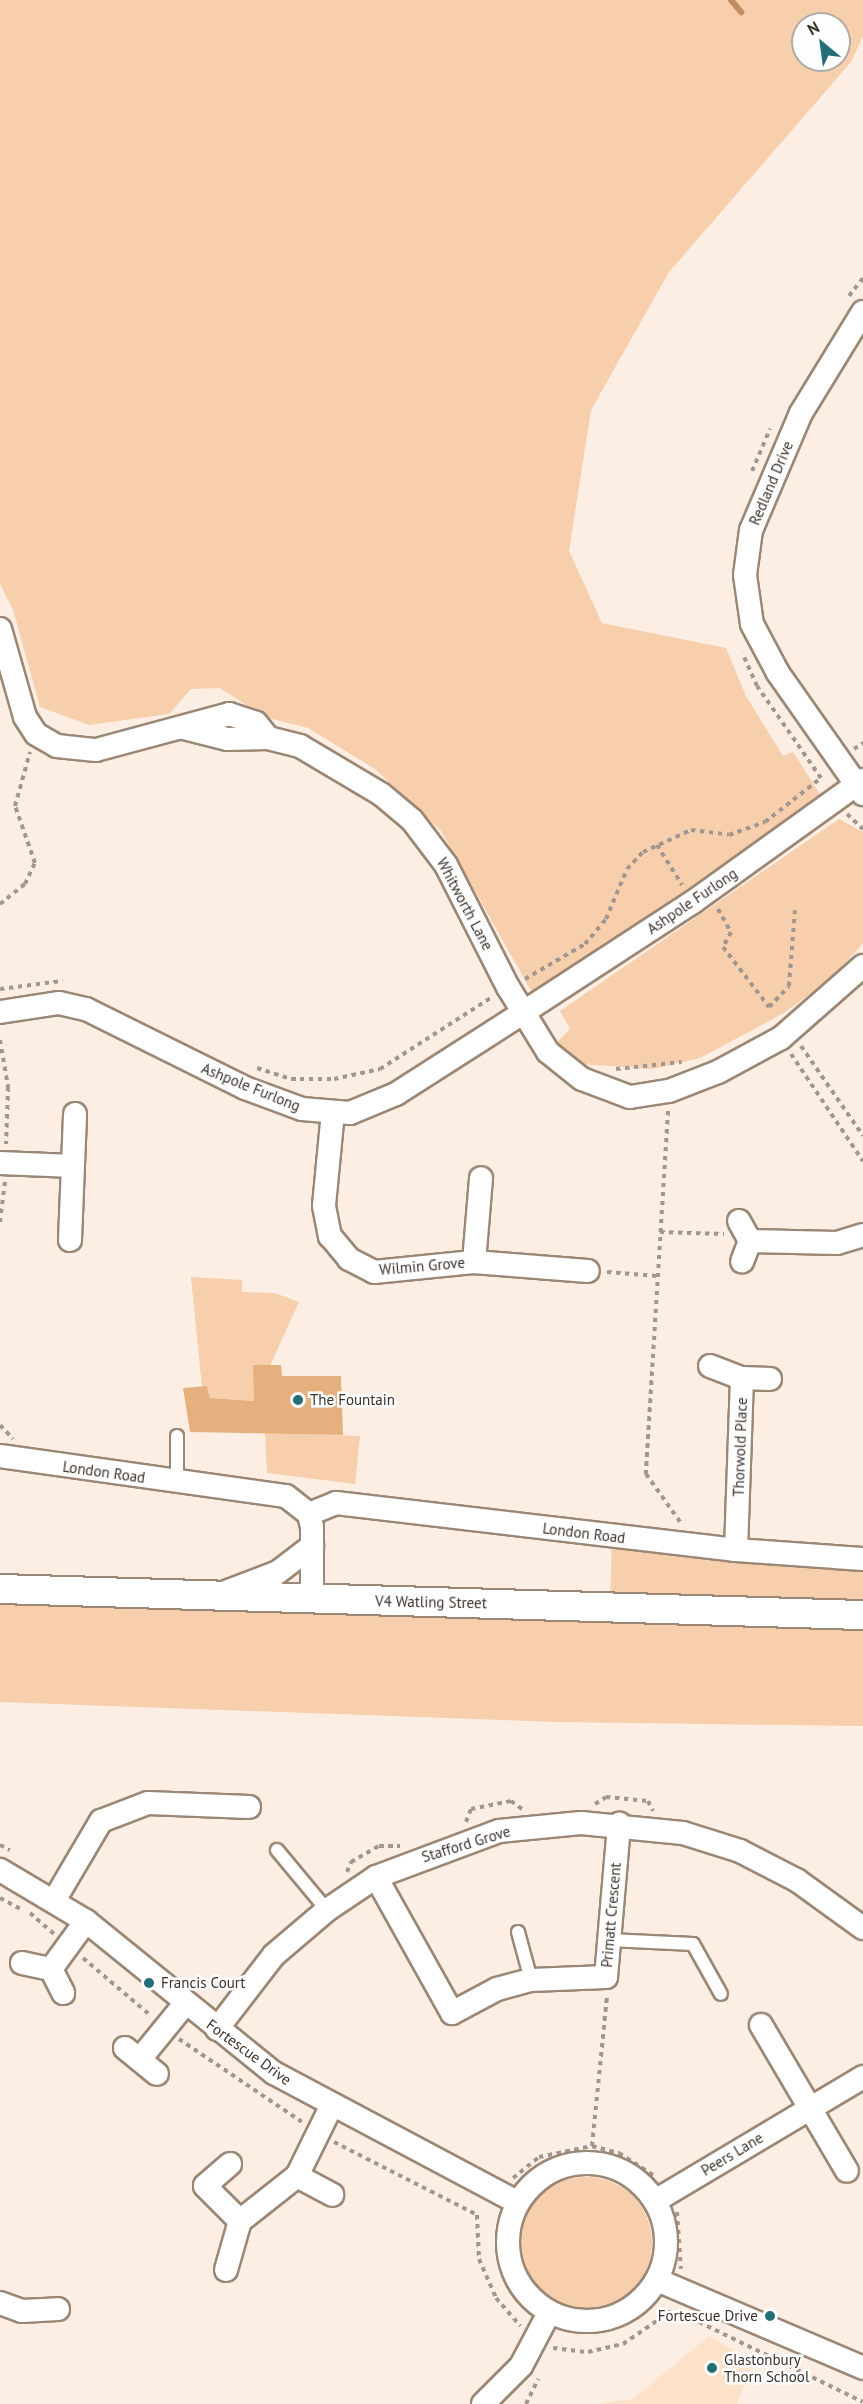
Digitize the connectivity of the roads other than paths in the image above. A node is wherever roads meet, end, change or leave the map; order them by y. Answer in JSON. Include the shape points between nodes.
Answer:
{"nodes":[{"id":1,"x":855,"y":306,"type":"edge"},
{"id":2,"x":0,"y":629,"type":"edge"},
{"id":3,"x":861,"y":787,"type":"edge"},
{"id":4,"x":863,"y":966,"type":"edge"},
{"id":5,"x":528,"y":1010,"type":"junction"},
{"id":6,"x":0,"y":1012,"type":"edge"},
{"id":7,"x":333,"y":1112,"type":"junction"},
{"id":8,"x":75,"y":1114,"type":"dead end"},
{"id":9,"x":3,"y":1163,"type":"edge"},
{"id":10,"x":73,"y":1166,"type":"junction"},
{"id":11,"x":480,"y":1178,"type":"dead end"},
{"id":12,"x":863,"y":1235,"type":"edge"},
{"id":13,"x":70,"y":1240,"type":"dead end"},
{"id":14,"x":474,"y":1262,"type":"junction"},
{"id":15,"x":742,"y":1262,"type":"dead end"},
{"id":16,"x":588,"y":1271,"type":"road end"},
{"id":17,"x":710,"y":1366,"type":"dead end"},
{"id":18,"x":742,"y":1378,"type":"junction"},
{"id":19,"x":770,"y":1379,"type":"dead end"},
{"id":20,"x":177,"y":1436,"type":"dead end"},
{"id":21,"x":0,"y":1456,"type":"edge"},
{"id":22,"x":177,"y":1482,"type":"junction"},
{"id":23,"x":309,"y":1514,"type":"junction"},
{"id":24,"x":312,"y":1546,"type":"junction"},
{"id":25,"x":736,"y":1550,"type":"junction"},
{"id":26,"x":863,"y":1559,"type":"edge"},
{"id":27,"x":0,"y":1589,"type":"edge"},
{"id":28,"x":216,"y":1596,"type":"junction"},
{"id":29,"x":312,"y":1599,"type":"junction"},
{"id":30,"x":863,"y":1615,"type":"edge"},
{"id":31,"x":249,"y":1807,"type":"dead end"},
{"id":32,"x":619,"y":1824,"type":"junction"},
{"id":33,"x":278,"y":1850,"type":"dead end"},
{"id":34,"x":0,"y":1870,"type":"edge"},
{"id":35,"x":376,"y":1877,"type":"junction"},
{"id":36,"x":55,"y":1899,"type":"junction"},
{"id":37,"x":322,"y":1904,"type":"junction"},
{"id":38,"x":86,"y":1921,"type":"junction"},
{"id":39,"x":863,"y":1928,"type":"edge"},
{"id":40,"x":518,"y":1932,"type":"dead end"},
{"id":41,"x":609,"y":1940,"type":"junction"},
{"id":42,"x":22,"y":1963,"type":"dead end"},
{"id":43,"x":51,"y":1969,"type":"junction"},
{"id":44,"x":531,"y":1980,"type":"junction"},
{"id":45,"x":63,"y":1993,"type":"dead end"},
{"id":46,"x":721,"y":1994,"type":"dead end"},
{"id":47,"x":184,"y":2005,"type":"junction"},
{"id":48,"x":761,"y":2025,"type":"dead end"},
{"id":49,"x":217,"y":2029,"type":"junction"},
{"id":50,"x":157,"y":2073,"type":"dead end"},
{"id":51,"x":863,"y":2077,"type":"edge"},
{"id":52,"x":331,"y":2107,"type":"junction"},
{"id":53,"x":810,"y":2108,"type":"junction"},
{"id":54,"x":230,"y":2164,"type":"dead end"},
{"id":55,"x":847,"y":2171,"type":"dead end"},
{"id":56,"x":297,"y":2176,"type":"junction"},
{"id":57,"x":333,"y":2195,"type":"dead end"},
{"id":58,"x":662,"y":2197,"type":"junction"},
{"id":59,"x":518,"y":2203,"type":"junction"},
{"id":60,"x":240,"y":2221,"type":"junction"},
{"id":61,"x":226,"y":2270,"type":"dead end"},
{"id":62,"x":657,"y":2280,"type":"junction"},
{"id":63,"x":0,"y":2303,"type":"edge"},
{"id":64,"x":58,"y":2309,"type":"dead end"},
{"id":65,"x":549,"y":2313,"type":"junction"},
{"id":66,"x":863,"y":2368,"type":"edge"},
{"id":67,"x":483,"y":2404,"type":"edge"}],
"edges":[{"from":1,"to":3,"type":"street","name":"Redland Drive","via":[[801,413],[751,530],[745,575],[752,624],[773,663]]},
{"from":2,"to":5,"type":"street","name":"Whitworth Lane","via":[[25,717],[36,734],[74,751],[96,750],[184,728],[200,718],[229,714],[256,723],[268,738],[342,766],[412,820],[459,886]]},
{"from":3,"to":5,"type":"street","name":"Ashpole Furlong"},
{"from":4,"to":5,"type":"street","via":[[786,1035],[669,1091],[630,1097],[582,1079],[548,1052]]},
{"from":5,"to":7,"type":"street","name":"Ashpole Furlong","via":[[396,1094],[350,1113]]},
{"from":6,"to":7,"type":"street","name":"Ashpole Furlong","via":[[59,1003],[86,1009],[245,1088],[302,1109]]},
{"from":7,"to":14,"type":"street","name":"Wilmin Grove","via":[[324,1206],[330,1236],[349,1259],[374,1272]]},
{"from":8,"to":10,"type":"street"},
{"from":9,"to":10,"type":"street"},
{"from":10,"to":13,"type":"street"},
{"from":11,"to":14,"type":"street","name":"Wilmin Grove"},
{"from":12,"to":15,"type":"street","via":[[837,1243],[745,1232]]},
{"from":14,"to":16,"type":"street","name":"Wilmin Grove"},
{"from":17,"to":18,"type":"street","name":"Thorwold Place"},
{"from":18,"to":19,"type":"street"},
{"from":18,"to":25,"type":"street","name":"Thorwold Place"},
{"from":20,"to":22,"type":"lane"},
{"from":21,"to":22,"type":"street","name":"London Road"},
{"from":22,"to":23,"type":"street","name":"London Road","via":[[286,1496]]},
{"from":23,"to":24,"type":"street"},
{"from":23,"to":25,"type":"street","name":"London Road","via":[[336,1503]]},
{"from":24,"to":28,"type":"street","via":[[278,1572]]},
{"from":24,"to":29,"type":"street"},
{"from":25,"to":26,"type":"street","name":"London Road"},
{"from":27,"to":28,"type":"street","name":"V4 Watling Street"},
{"from":28,"to":29,"type":"street","name":"V4 Watling Street"},
{"from":29,"to":30,"type":"street","name":"V4 Watling Street"},
{"from":31,"to":36,"type":"street","via":[[148,1803],[101,1821]]},
{"from":32,"to":35,"type":"street","name":"Stafford Grove","via":[[499,1831]]},
{"from":32,"to":39,"type":"street","name":"Stafford Grove","via":[[683,1833],[740,1851],[798,1881]]},
{"from":32,"to":41,"type":"street","name":"Primatt Crescent"},
{"from":33,"to":37,"type":"lane"},
{"from":34,"to":36,"type":"street","name":"Fortescue Drive"},
{"from":35,"to":37,"type":"street","name":"Stafford Grove"},
{"from":35,"to":44,"type":"street","name":"Primatt Crescent","via":[[452,2013],[497,1989]]},
{"from":36,"to":38,"type":"street","name":"Fortescue Drive"},
{"from":37,"to":49,"type":"street","name":"Stafford Grove","via":[[274,1955]]},
{"from":38,"to":43,"type":"street"},
{"from":38,"to":47,"type":"street","name":"Fortescue Drive"},
{"from":40,"to":44,"type":"lane"},
{"from":41,"to":44,"type":"street","name":"Primatt Crescent","via":[[606,1977]]},
{"from":41,"to":46,"type":"lane","via":[[693,1944]]},
{"from":42,"to":43,"type":"street"},
{"from":43,"to":45,"type":"street"},
{"from":47,"to":49,"type":"street","name":"Fortescue Drive"},
{"from":47,"to":50,"type":"street","via":[[165,2028],[132,2053]]},
{"from":48,"to":53,"type":"street"},
{"from":49,"to":52,"type":"street","name":"Fortescue Drive"},
{"from":51,"to":53,"type":"street","name":"Peers Lane"},
{"from":52,"to":56,"type":"street"},
{"from":52,"to":59,"type":"street","name":"Fortescue Drive"},
{"from":53,"to":55,"type":"street"},
{"from":53,"to":58,"type":"street","name":"Peers Lane"},
{"from":54,"to":60,"type":"street","via":[[205,2186]]},
{"from":56,"to":57,"type":"street"},
{"from":56,"to":60,"type":"street"},
{"from":58,"to":59,"type":"street","via":[[629,2176],[586,2163],[559,2168],[535,2181]]},
{"from":58,"to":62,"type":"street","via":[[665,2245]]},
{"from":59,"to":65,"type":"street","via":[[508,2226],[510,2260],[529,2297]]},
{"from":60,"to":61,"type":"street"},
{"from":62,"to":65,"type":"street","via":[[635,2304],[598,2321]]},
{"from":62,"to":66,"type":"street"},
{"from":63,"to":64,"type":"street","via":[[22,2311]]},
{"from":65,"to":67,"type":"street","via":[[521,2366]]}]}
